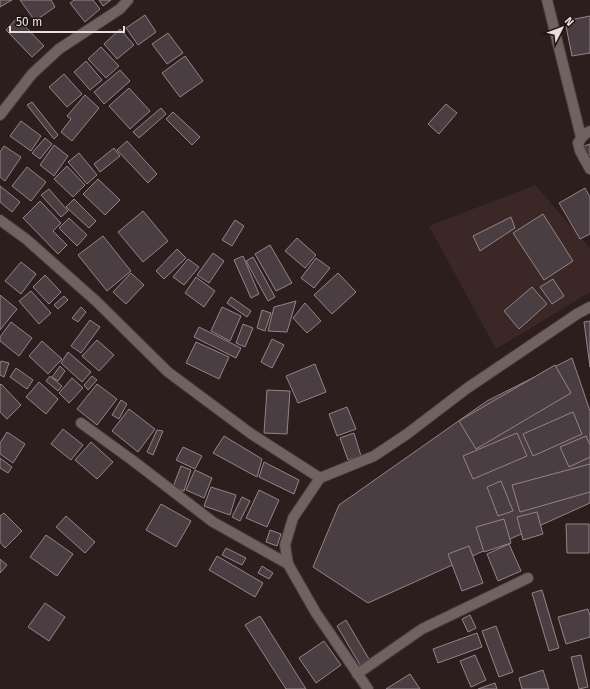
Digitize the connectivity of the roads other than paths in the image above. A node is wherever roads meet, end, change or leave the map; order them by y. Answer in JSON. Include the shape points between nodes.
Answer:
{"nodes":[{"id":1,"x":128,"y":0,"type":"edge"},
{"id":2,"x":547,"y":0,"type":"edge"},
{"id":3,"x":0,"y":115,"type":"edge"},
{"id":4,"x":590,"y":131,"type":"edge"},
{"id":5,"x":581,"y":137,"type":"junction"},
{"id":6,"x":590,"y":169,"type":"edge"},
{"id":7,"x":0,"y":220,"type":"edge"},
{"id":8,"x":590,"y":307,"type":"edge"},
{"id":9,"x":81,"y":423,"type":"dead end"},
{"id":10,"x":320,"y":478,"type":"junction"},
{"id":11,"x":288,"y":564,"type":"junction"},
{"id":12,"x":528,"y":578,"type":"dead end"},
{"id":13,"x":357,"y":674,"type":"junction"},
{"id":14,"x":368,"y":689,"type":"edge"}],
"edges":[{"from":1,"to":3,"type":"street","via":[[120,9],[59,49],[32,74]]},
{"from":2,"to":5,"type":"street"},
{"from":4,"to":5,"type":"street"},
{"from":5,"to":6,"type":"street","via":[[578,143],[580,151]]},
{"from":7,"to":10,"type":"street","via":[[26,239],[96,301],[168,372],[250,433]]},
{"from":8,"to":10,"type":"street","via":[[466,389],[374,456]]},
{"from":9,"to":11,"type":"street","via":[[213,522]]},
{"from":10,"to":11,"type":"street","via":[[292,518],[285,545]]},
{"from":11,"to":13,"type":"street","via":[[316,613]]},
{"from":12,"to":13,"type":"street","via":[[422,629]]},
{"from":13,"to":14,"type":"street"}]}
